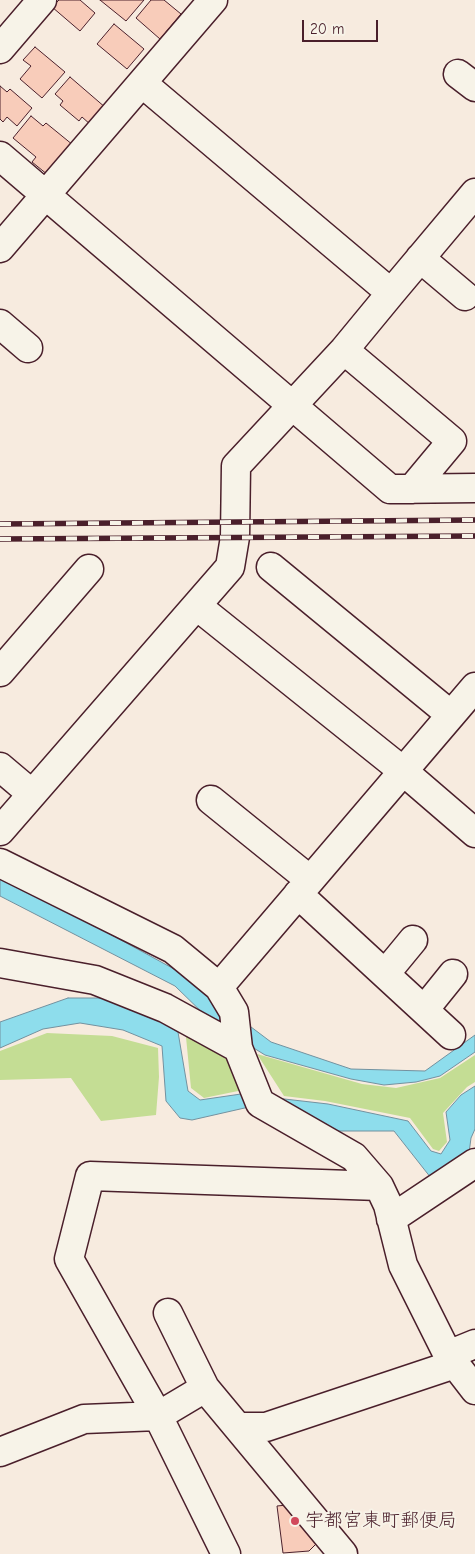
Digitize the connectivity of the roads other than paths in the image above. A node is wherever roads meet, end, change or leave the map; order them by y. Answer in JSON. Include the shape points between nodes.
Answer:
{"nodes":[{"id":1,"x":42,"y":0,"type":"edge"},
{"id":2,"x":208,"y":2,"type":"edge"},
{"id":3,"x":0,"y":48,"type":"edge"},
{"id":4,"x":142,"y":83,"type":"junction"},
{"id":5,"x":0,"y":156,"type":"edge"},
{"id":6,"x":475,"y":194,"type":"edge"},
{"id":7,"x":46,"y":195,"type":"junction"},
{"id":8,"x":0,"y":248,"type":"edge"},
{"id":9,"x":420,"y":258,"type":"junction"},
{"id":10,"x":391,"y":293,"type":"junction"},
{"id":11,"x":465,"y":296,"type":"dead end"},
{"id":12,"x":0,"y":324,"type":"edge"},
{"id":13,"x":28,"y":348,"type":"dead end"},
{"id":14,"x":344,"y":350,"type":"junction"},
{"id":15,"x":294,"y":406,"type":"junction"},
{"id":16,"x":475,"y":488,"type":"edge"},
{"id":17,"x":412,"y":489,"type":"junction"},
{"id":18,"x":271,"y":567,"type":"dead end"},
{"id":19,"x":89,"y":569,"type":"dead end"},
{"id":20,"x":196,"y":606,"type":"junction"},
{"id":21,"x":0,"y":672,"type":"edge"},
{"id":22,"x":475,"y":687,"type":"edge"},
{"id":23,"x":450,"y":715,"type":"junction"},
{"id":24,"x":0,"y":767,"type":"edge"},
{"id":25,"x":403,"y":771,"type":"junction"},
{"id":26,"x":32,"y":794,"type":"junction"},
{"id":27,"x":211,"y":800,"type":"dead end"},
{"id":28,"x":0,"y":831,"type":"edge"},
{"id":29,"x":475,"y":833,"type":"edge"},
{"id":30,"x":0,"y":863,"type":"edge"},
{"id":31,"x":304,"y":887,"type":"junction"},
{"id":32,"x":413,"y":940,"type":"dead end"},
{"id":33,"x":0,"y":963,"type":"edge"},
{"id":34,"x":385,"y":974,"type":"junction"},
{"id":35,"x":453,"y":974,"type":"dead end"},
{"id":36,"x":219,"y":987,"type":"junction"},
{"id":37,"x":424,"y":1010,"type":"junction"},
{"id":38,"x":451,"y":1035,"type":"dead end"},
{"id":39,"x":238,"y":1048,"type":"junction"},
{"id":40,"x":475,"y":1163,"type":"edge"},
{"id":41,"x":379,"y":1186,"type":"junction"},
{"id":42,"x":391,"y":1219,"type":"junction"},
{"id":43,"x":168,"y":1313,"type":"dead end"},
{"id":44,"x":475,"y":1344,"type":"edge"},
{"id":45,"x":452,"y":1360,"type":"junction"},
{"id":46,"x":205,"y":1388,"type":"junction"},
{"id":47,"x":475,"y":1390,"type":"edge"},
{"id":48,"x":158,"y":1416,"type":"junction"},
{"id":49,"x":238,"y":1427,"type":"junction"},
{"id":50,"x":0,"y":1452,"type":"edge"},
{"id":51,"x":226,"y":1554,"type":"edge"},
{"id":52,"x":343,"y":1554,"type":"edge"}],
"edges":[{"from":1,"to":3,"type":"street"},
{"from":2,"to":4,"type":"street"},
{"from":4,"to":7,"type":"street"},
{"from":4,"to":10,"type":"street"},
{"from":5,"to":7,"type":"street"},
{"from":6,"to":9,"type":"street"},
{"from":7,"to":8,"type":"street"},
{"from":7,"to":15,"type":"street"},
{"from":9,"to":10,"type":"street"},
{"from":9,"to":11,"type":"street"},
{"from":10,"to":14,"type":"street"},
{"from":12,"to":13,"type":"street"},
{"from":14,"to":15,"type":"street"},
{"from":14,"to":17,"type":"street","via":[[452,440]]},
{"from":15,"to":17,"type":"street","via":[[390,489]]},
{"from":15,"to":20,"type":"street","via":[[236,466],[235,537],[230,567]]},
{"from":16,"to":17,"type":"street"},
{"from":18,"to":23,"type":"street"},
{"from":19,"to":21,"type":"street"},
{"from":20,"to":25,"type":"street"},
{"from":20,"to":26,"type":"street"},
{"from":22,"to":23,"type":"street"},
{"from":23,"to":25,"type":"street"},
{"from":24,"to":26,"type":"street"},
{"from":25,"to":29,"type":"street"},
{"from":25,"to":31,"type":"street"},
{"from":26,"to":28,"type":"street"},
{"from":27,"to":31,"type":"street"},
{"from":30,"to":36,"type":"street","via":[[173,949]]},
{"from":31,"to":34,"type":"street"},
{"from":31,"to":36,"type":"street"},
{"from":32,"to":34,"type":"street"},
{"from":33,"to":39,"type":"street","via":[[95,980],[164,1008]]},
{"from":34,"to":37,"type":"street"},
{"from":35,"to":37,"type":"street"},
{"from":36,"to":39,"type":"street","via":[[234,1012]]},
{"from":37,"to":38,"type":"street"},
{"from":39,"to":41,"type":"street","via":[[260,1103],[354,1157]]},
{"from":40,"to":42,"type":"street"},
{"from":41,"to":42,"type":"street"},
{"from":41,"to":48,"type":"street","via":[[90,1176],[69,1259]]},
{"from":42,"to":45,"type":"street","via":[[403,1265]]},
{"from":43,"to":46,"type":"street"},
{"from":44,"to":45,"type":"street"},
{"from":45,"to":47,"type":"street"},
{"from":45,"to":49,"type":"street","via":[[266,1427]]},
{"from":46,"to":48,"type":"street"},
{"from":46,"to":49,"type":"street"},
{"from":48,"to":50,"type":"street","via":[[84,1419]]},
{"from":48,"to":51,"type":"street"},
{"from":49,"to":52,"type":"street"}]}
